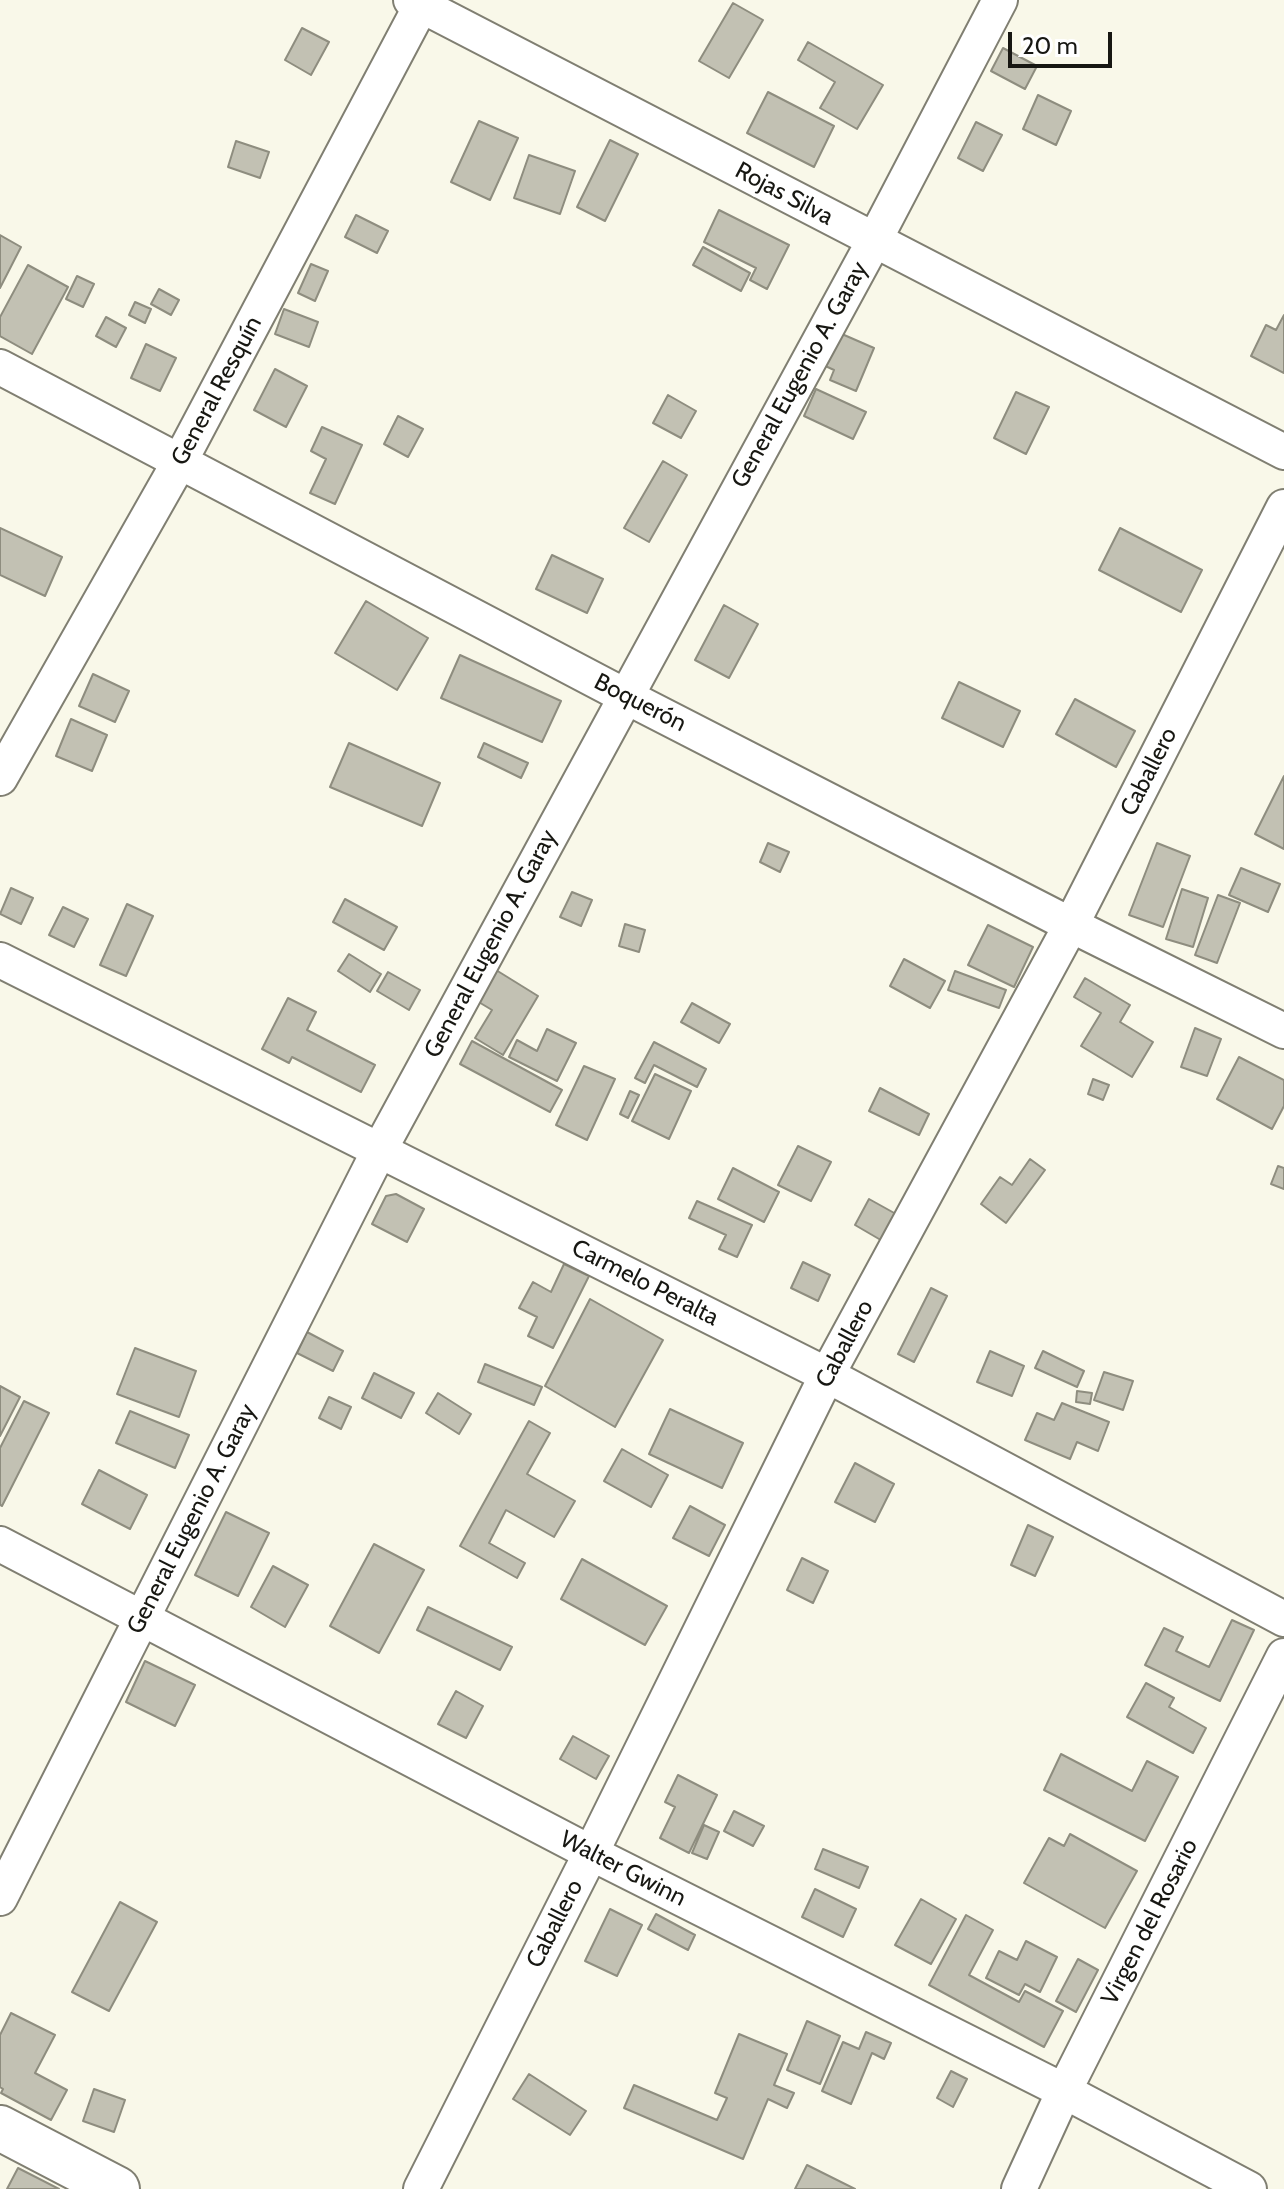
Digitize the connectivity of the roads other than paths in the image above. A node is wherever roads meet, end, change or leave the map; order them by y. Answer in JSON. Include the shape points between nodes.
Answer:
{"nodes":[{"id":1,"x":1000,"y":0,"type":"edge"},
{"id":2,"x":419,"y":2,"type":"edge"},
{"id":3,"x":874,"y":241,"type":"junction"},
{"id":4,"x":0,"y":367,"type":"edge"},
{"id":5,"x":1284,"y":452,"type":"edge"},
{"id":6,"x":180,"y":461,"type":"junction"},
{"id":7,"x":1284,"y":507,"type":"edge"},
{"id":8,"x":625,"y":696,"type":"junction"},
{"id":9,"x":0,"y":778,"type":"edge"},
{"id":10,"x":1071,"y":925,"type":"junction"},
{"id":11,"x":0,"y":960,"type":"edge"},
{"id":12,"x":1284,"y":1031,"type":"edge"},
{"id":13,"x":380,"y":1149,"type":"junction"},
{"id":14,"x":827,"y":1375,"type":"junction"},
{"id":15,"x":0,"y":1544,"type":"edge"},
{"id":16,"x":141,"y":1617,"type":"junction"},
{"id":17,"x":1284,"y":1619,"type":"edge"},
{"id":18,"x":1284,"y":1656,"type":"edge"},
{"id":19,"x":591,"y":1853,"type":"junction"},
{"id":20,"x":0,"y":1898,"type":"edge"},
{"id":21,"x":1064,"y":2091,"type":"junction"},
{"id":22,"x":0,"y":2128,"type":"edge"},
{"id":23,"x":117,"y":2189,"type":"edge"},
{"id":24,"x":421,"y":2189,"type":"edge"},
{"id":25,"x":1019,"y":2189,"type":"edge"},
{"id":26,"x":1249,"y":2189,"type":"edge"}],
"edges":[{"from":1,"to":3,"type":"street","name":"General Eugenio A. Garay"},
{"from":2,"to":3,"type":"street","name":"Rojas Silva"},
{"from":2,"to":6,"type":"street","name":"General Resquín"},
{"from":3,"to":5,"type":"street","name":"Rojas Silva"},
{"from":3,"to":8,"type":"street","name":"General Eugenio A. Garay"},
{"from":4,"to":6,"type":"street","name":"Boquerón"},
{"from":6,"to":8,"type":"street","name":"Boquerón"},
{"from":6,"to":9,"type":"street","name":"General Resquín"},
{"from":7,"to":10,"type":"street","name":"Caballero"},
{"from":8,"to":10,"type":"street","name":"Boquerón"},
{"from":8,"to":13,"type":"street","name":"General Eugenio A. Garay"},
{"from":10,"to":12,"type":"street","name":"Boquerón"},
{"from":10,"to":14,"type":"street","name":"Caballero"},
{"from":11,"to":13,"type":"street","name":"Carmelo Peralta"},
{"from":13,"to":14,"type":"street","name":"Carmelo Peralta"},
{"from":13,"to":16,"type":"street","name":"General Eugenio A. Garay"},
{"from":14,"to":17,"type":"street","name":"Carmelo Peralta"},
{"from":14,"to":19,"type":"street","name":"Caballero"},
{"from":15,"to":16,"type":"street","name":"Walter Gwinn"},
{"from":16,"to":19,"type":"street","name":"Walter Gwinn"},
{"from":16,"to":20,"type":"street","name":"General Eugenio A. Garay"},
{"from":18,"to":21,"type":"street","name":"Virgen del Rosario"},
{"from":19,"to":21,"type":"street","name":"Walter Gwinn"},
{"from":19,"to":24,"type":"street","name":"Caballero"},
{"from":21,"to":25,"type":"street","name":"Virgen del Rosario"},
{"from":21,"to":26,"type":"street","name":"Walter Gwinn"},
{"from":22,"to":23,"type":"main road"}]}
